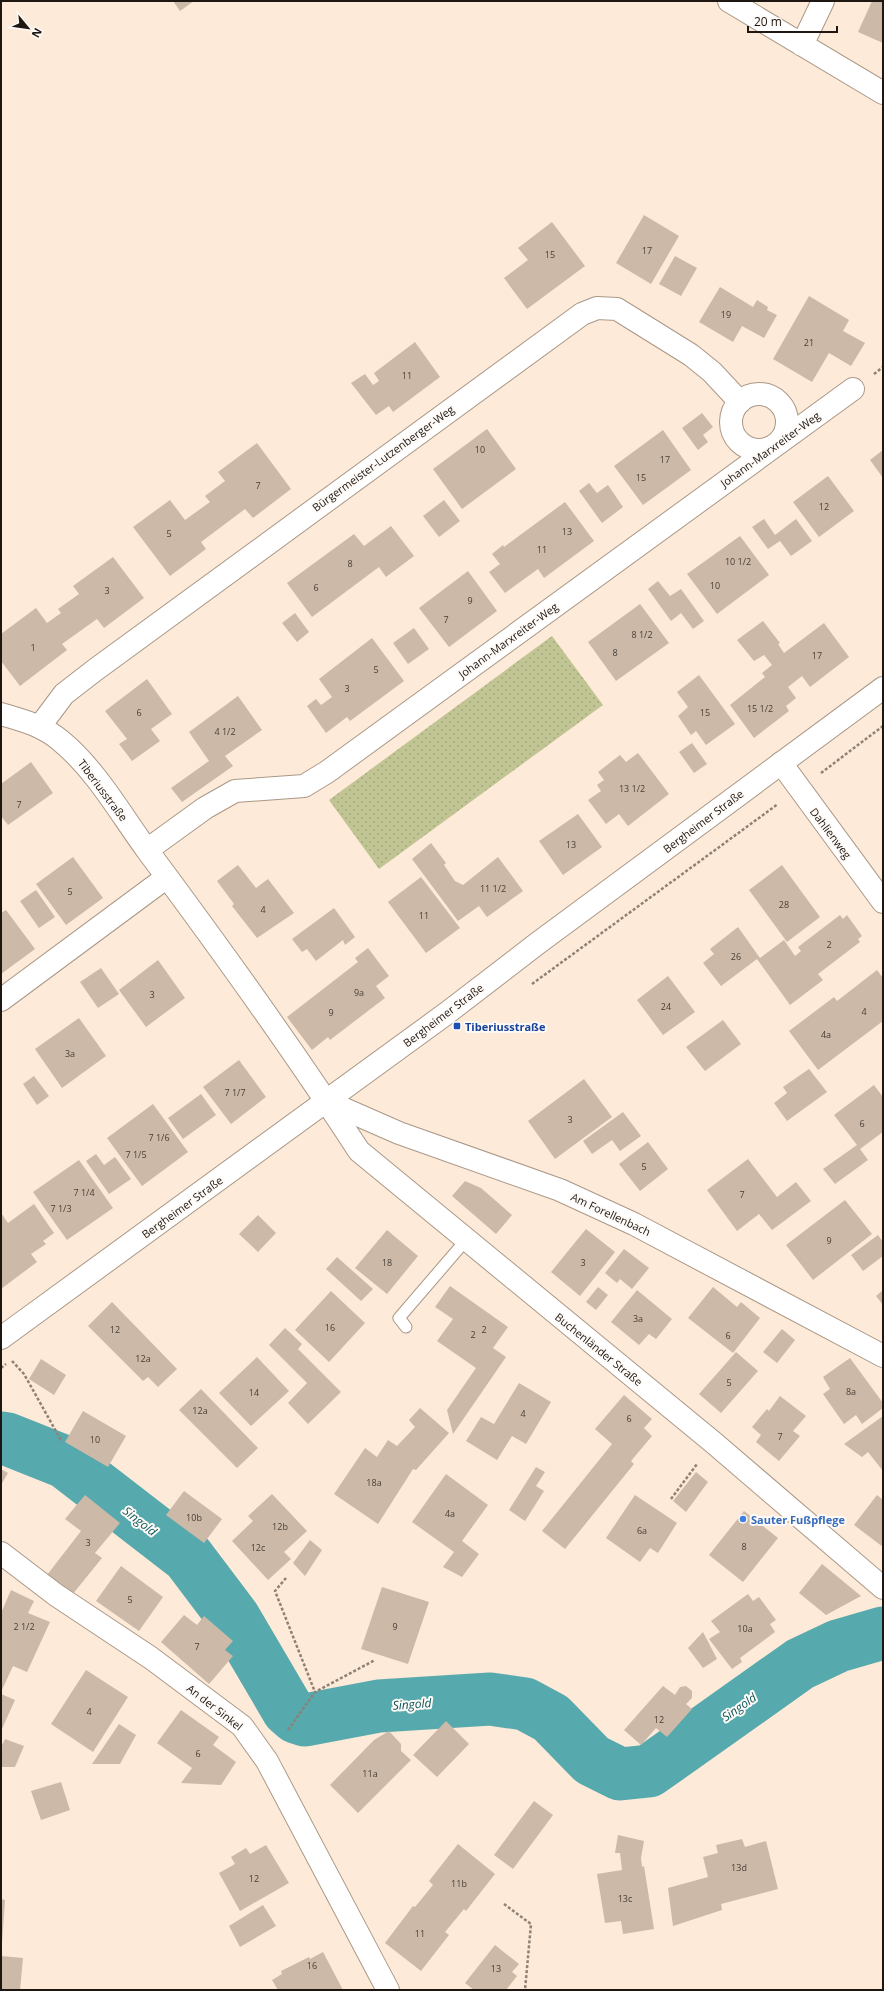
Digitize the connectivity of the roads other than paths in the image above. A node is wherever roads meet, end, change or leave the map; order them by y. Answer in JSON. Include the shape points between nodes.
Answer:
{"nodes":[{"id":1,"x":728,"y":1,"type":"edge"},
{"id":2,"x":823,"y":1,"type":"edge"},
{"id":3,"x":802,"y":45,"type":"junction"},
{"id":4,"x":883,"y":93,"type":"edge"},
{"id":5,"x":853,"y":389,"type":"dead end"},
{"id":6,"x":740,"y":402,"type":"junction"},
{"id":7,"x":776,"y":445,"type":"junction"},
{"id":8,"x":883,"y":688,"type":"edge"},
{"id":9,"x":1,"y":714,"type":"edge"},
{"id":10,"x":40,"y":726,"type":"junction"},
{"id":11,"x":781,"y":763,"type":"junction"},
{"id":12,"x":147,"y":850,"type":"junction"},
{"id":13,"x":167,"y":877,"type":"junction"},
{"id":14,"x":883,"y":902,"type":"edge"},
{"id":15,"x":1,"y":1000,"type":"edge"},
{"id":16,"x":326,"y":1101,"type":"junction"},
{"id":17,"x":466,"y":1240,"type":"junction"},
{"id":18,"x":406,"y":1327,"type":"dead end"},
{"id":19,"x":1,"y":1338,"type":"edge"},
{"id":20,"x":883,"y":1356,"type":"edge"},
{"id":21,"x":1,"y":1553,"type":"edge"},
{"id":22,"x":883,"y":1588,"type":"edge"},
{"id":23,"x":388,"y":1990,"type":"edge"}],
"edges":[{"from":1,"to":3,"type":"street"},
{"from":2,"to":3,"type":"street"},
{"from":3,"to":4,"type":"street"},
{"from":5,"to":7,"type":"street","name":"Johann-Marxreiter-Weg"},
{"from":6,"to":7,"type":"street","via":[[732,418],[735,436],[745,446],[758,450]]},
{"from":6,"to":7,"type":"street","via":[[756,394],[774,398],[781,404],[787,421],[786,430]]},
{"from":6,"to":10,"type":"street","name":"Bürgermeister-Lutzenberger-Weg","via":[[712,372],[691,355],[617,309],[597,308],[582,314],[95,670],[64,694]]},
{"from":7,"to":12,"type":"street","name":"Johann-Marxreiter-Weg","via":[[327,772],[304,786],[235,791],[205,808]]},
{"from":8,"to":11,"type":"street","name":"Bergheimer Straße"},
{"from":9,"to":10,"type":"street","name":"Tiberiusstraße"},
{"from":10,"to":12,"type":"street","name":"Tiberiusstraße","via":[[61,740],[84,763]]},
{"from":11,"to":14,"type":"street","name":"Dahlienweg"},
{"from":11,"to":16,"type":"street","name":"Bergheimer Straße"},
{"from":12,"to":13,"type":"street","name":"Tiberiusstraße"},
{"from":13,"to":15,"type":"street"},
{"from":13,"to":16,"type":"street","name":"Tiberiusstraße"},
{"from":16,"to":17,"type":"street","name":"Buchenländer Straße","via":[[359,1151]]},
{"from":16,"to":19,"type":"street","name":"Bergheimer Straße"},
{"from":16,"to":20,"type":"street","name":"Am Forellenbach","via":[[399,1133],[540,1182],[580,1199],[634,1224]]},
{"from":17,"to":18,"type":"lane","via":[[399,1318]]},
{"from":17,"to":22,"type":"street","name":"Buchenländer Straße","via":[[714,1443]]},
{"from":21,"to":23,"type":"street","name":"An der Sinkel","via":[[56,1596],[151,1658],[242,1726],[267,1761]]}]}
